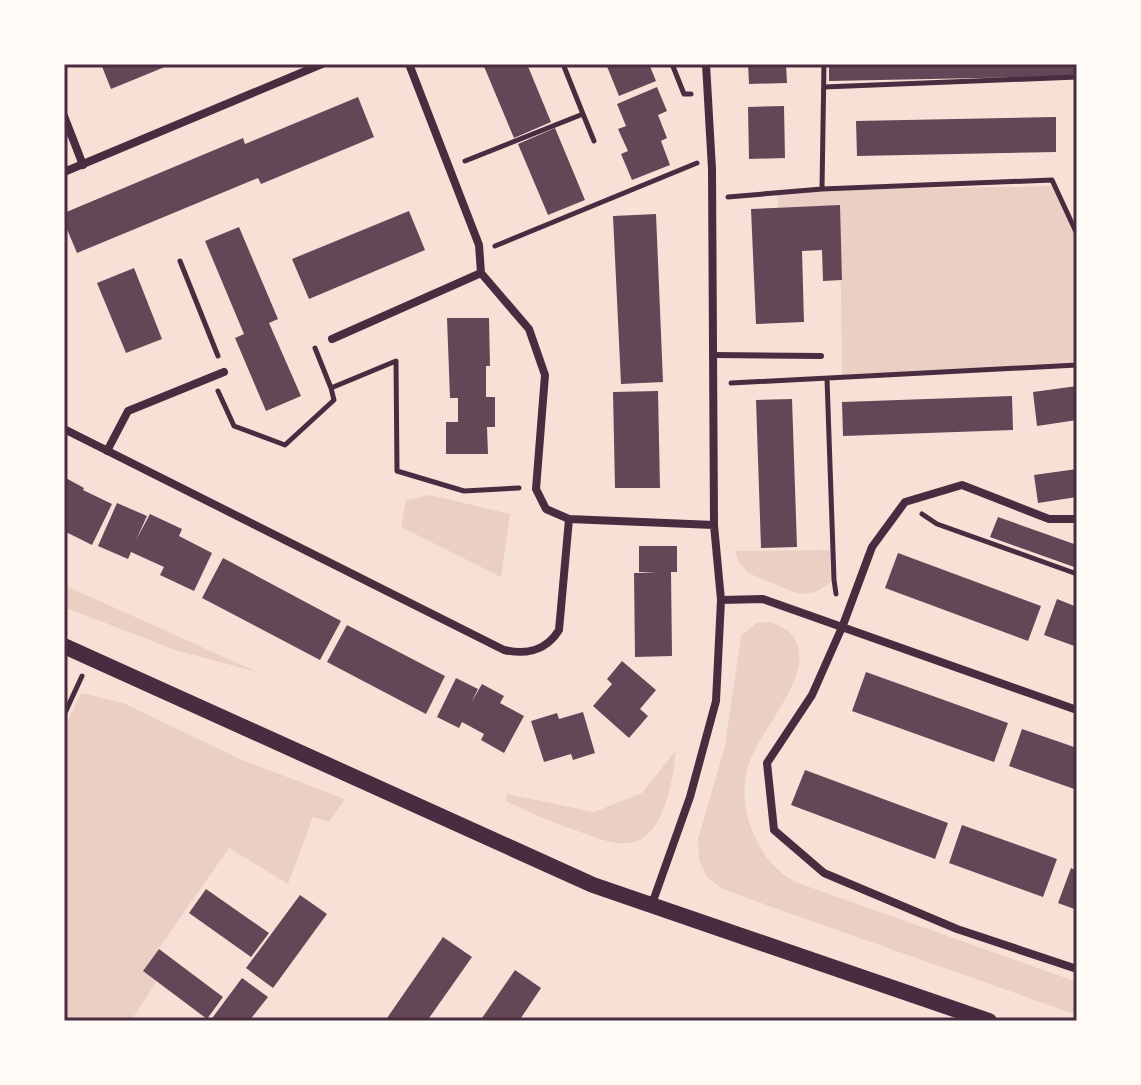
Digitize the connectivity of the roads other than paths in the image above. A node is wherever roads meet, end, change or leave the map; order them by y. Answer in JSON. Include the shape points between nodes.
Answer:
{"nodes":[{"id":1,"x":322,"y":64,"type":"edge"},
{"id":2,"x":409,"y":64,"type":"edge"},
{"id":3,"x":706,"y":64,"type":"edge"},
{"id":4,"x":64,"y":116,"type":"edge"},
{"id":5,"x":83,"y":165,"type":"junction"},
{"id":6,"x":64,"y":172,"type":"edge"},
{"id":7,"x":481,"y":273,"type":"junction"},
{"id":8,"x":332,"y":339,"type":"road end"},
{"id":9,"x":713,"y":355,"type":"junction"},
{"id":10,"x":821,"y":356,"type":"dead end"},
{"id":11,"x":224,"y":372,"type":"road end"},
{"id":12,"x":64,"y":429,"type":"edge"},
{"id":13,"x":107,"y":451,"type":"junction"},
{"id":14,"x":569,"y":519,"type":"junction"},
{"id":15,"x":1077,"y":519,"type":"edge"},
{"id":16,"x":714,"y":525,"type":"junction"},
{"id":17,"x":721,"y":600,"type":"junction"},
{"id":18,"x":843,"y":625,"type":"junction"},
{"id":19,"x":64,"y":646,"type":"edge"},
{"id":20,"x":1077,"y":710,"type":"edge"},
{"id":21,"x":651,"y":906,"type":"junction"},
{"id":22,"x":1077,"y":969,"type":"edge"},
{"id":23,"x":989,"y":1021,"type":"edge"}],
"edges":[{"from":1,"to":5,"type":"street"},
{"from":2,"to":7,"type":"street","via":[[479,245]]},
{"from":3,"to":9,"type":"street"},
{"from":4,"to":5,"type":"street"},
{"from":5,"to":6,"type":"street"},
{"from":7,"to":8,"type":"street"},
{"from":7,"to":14,"type":"street","via":[[529,329],[545,375],[536,489],[546,509]]},
{"from":9,"to":10,"type":"lane"},
{"from":9,"to":16,"type":"street"},
{"from":11,"to":13,"type":"street","via":[[128,411]]},
{"from":12,"to":13,"type":"street"},
{"from":13,"to":14,"type":"street","via":[[517,653],[533,652],[559,630]]},
{"from":14,"to":16,"type":"street"},
{"from":15,"to":18,"type":"street","via":[[1049,519],[962,485],[905,502],[872,547]]},
{"from":16,"to":17,"type":"street"},
{"from":17,"to":18,"type":"street","via":[[763,599]]},
{"from":17,"to":21,"type":"street","via":[[716,701],[690,797]]},
{"from":18,"to":20,"type":"street"},
{"from":18,"to":22,"type":"street","via":[[812,695],[767,763],[774,830],[824,873],[957,929]]},
{"from":19,"to":21,"type":"main road","via":[[593,885]]},
{"from":21,"to":23,"type":"main road"}]}
